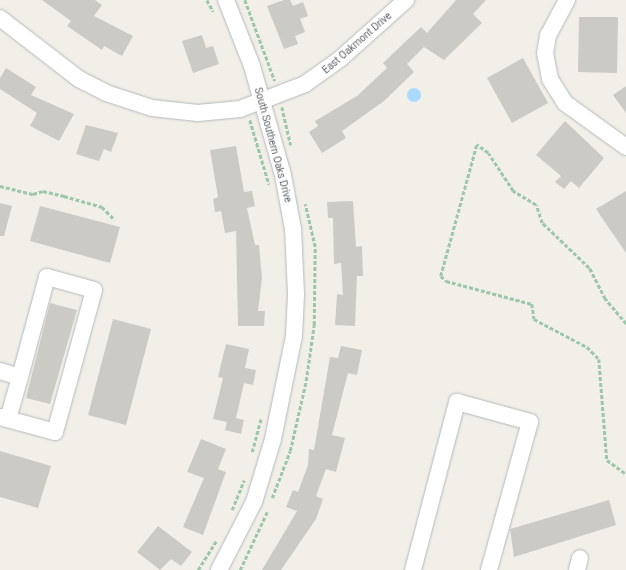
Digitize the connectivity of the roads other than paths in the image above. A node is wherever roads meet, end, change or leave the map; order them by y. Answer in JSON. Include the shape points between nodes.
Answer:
{"nodes":[{"id":1,"x":226,"y":0,"type":"edge"},
{"id":2,"x":406,"y":0,"type":"edge"},
{"id":3,"x":567,"y":0,"type":"edge"},
{"id":4,"x":0,"y":18,"type":"edge"},
{"id":5,"x":262,"y":102,"type":"junction"},
{"id":6,"x":626,"y":146,"type":"edge"},
{"id":7,"x":0,"y":371,"type":"edge"},
{"id":8,"x":20,"y":377,"type":"junction"},
{"id":9,"x":4,"y":418,"type":"edge"},
{"id":10,"x":219,"y":570,"type":"edge"},
{"id":11,"x":413,"y":570,"type":"edge"},
{"id":12,"x":489,"y":570,"type":"edge"}],
"edges":[{"from":1,"to":5,"type":"street","name":"South Southern Oaks Drive","via":[[240,32]]},
{"from":2,"to":5,"type":"street","name":"East Oakmont Drive","via":[[322,74],[289,93]]},
{"from":3,"to":6,"type":"street","via":[[548,35],[545,53],[550,79],[565,103]]},
{"from":4,"to":5,"type":"street","name":"East Oakmont Drive","via":[[79,79],[125,101],[181,112],[246,107]]},
{"from":5,"to":10,"type":"street","name":"South Southern Oaks Drive","via":[[293,229],[294,336],[280,412],[262,480],[242,529]]},
{"from":7,"to":8,"type":"street"},
{"from":8,"to":9,"type":"street"},
{"from":8,"to":9,"type":"street","via":[[47,277],[94,290],[55,432]]},
{"from":11,"to":12,"type":"street","via":[[457,402],[530,422]]}]}
